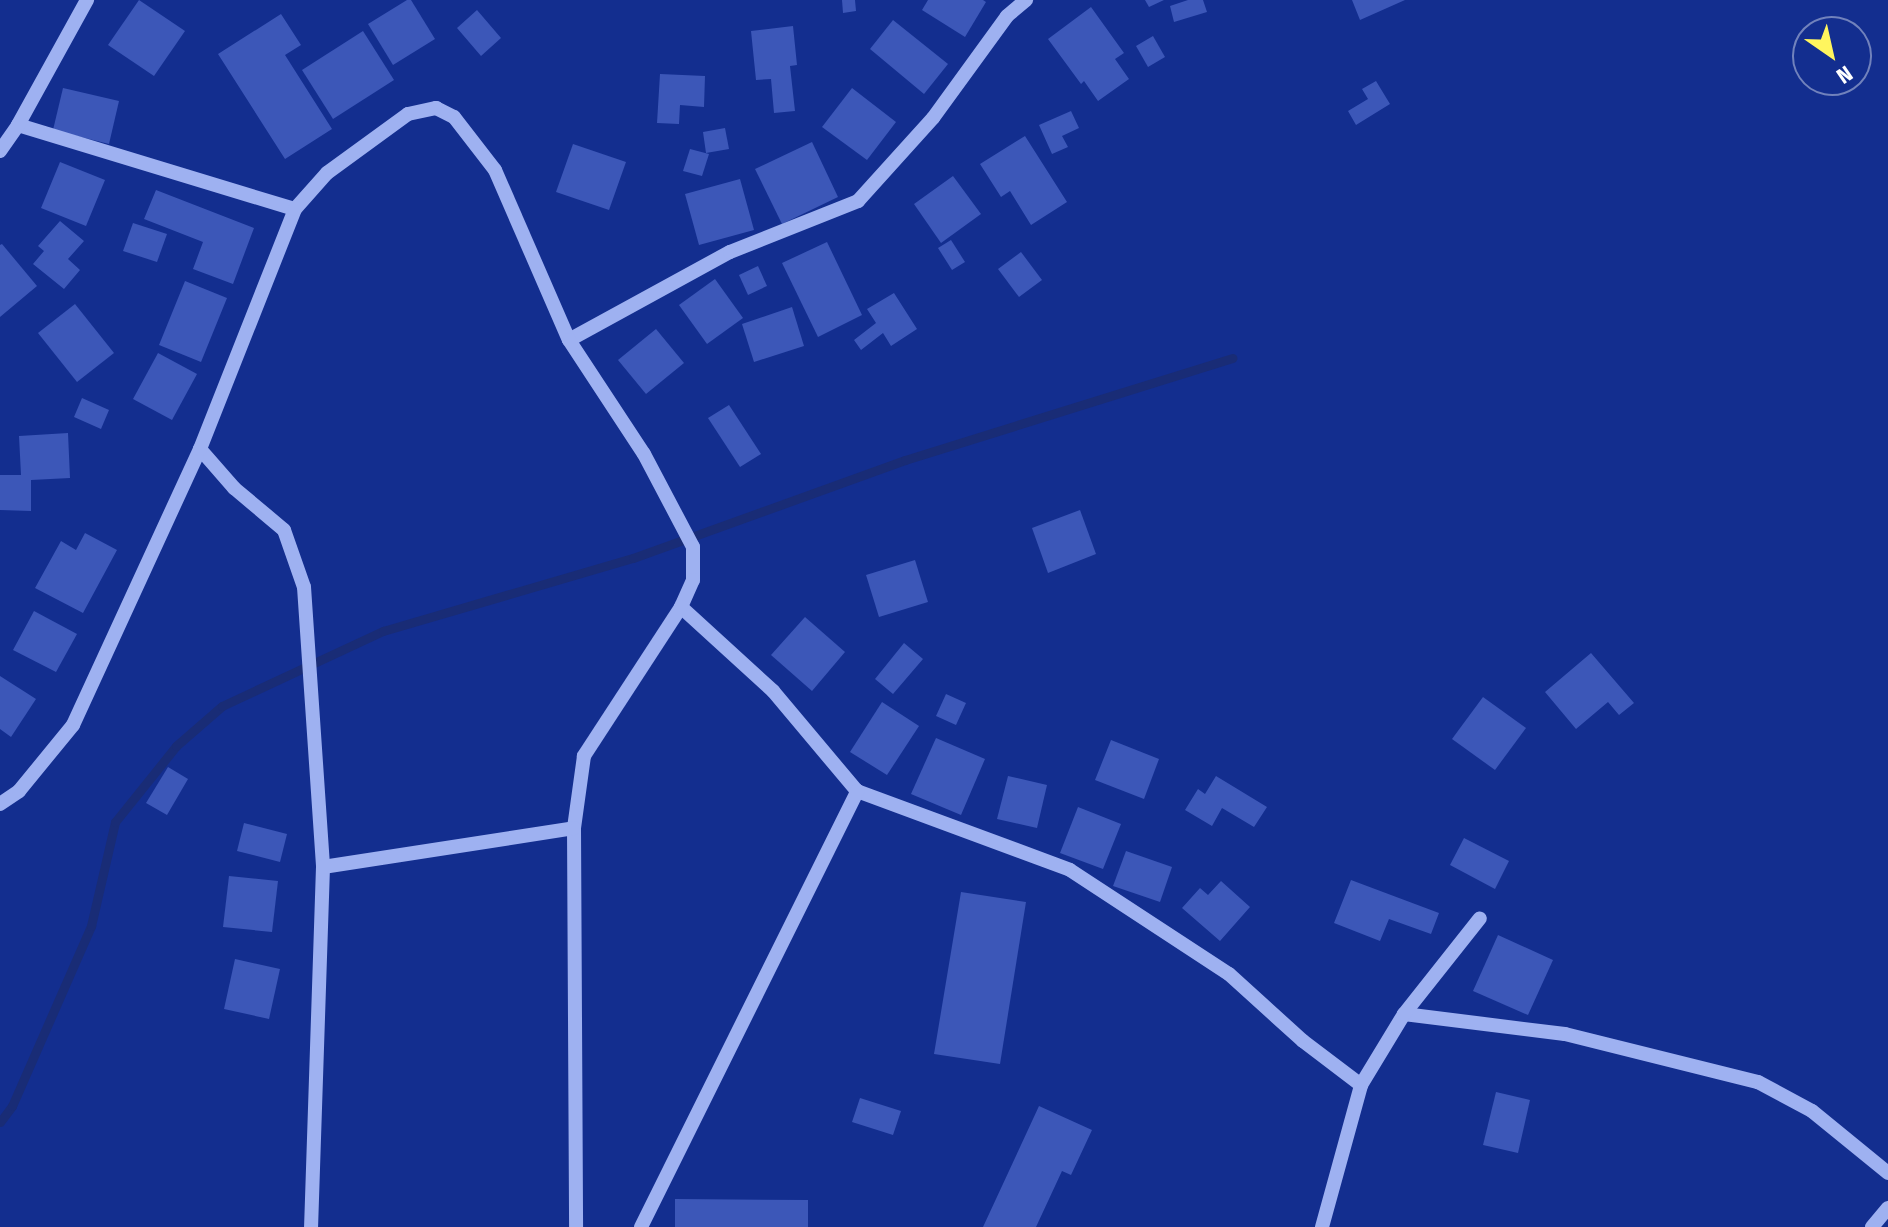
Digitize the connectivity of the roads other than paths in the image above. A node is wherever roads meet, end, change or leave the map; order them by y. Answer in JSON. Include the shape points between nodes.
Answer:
{"nodes":[{"id":1,"x":1026,"y":0,"type":"edge"},
{"id":2,"x":82,"y":2,"type":"edge"},
{"id":3,"x":18,"y":125,"type":"junction"},
{"id":4,"x":0,"y":151,"type":"edge"},
{"id":5,"x":295,"y":209,"type":"junction"},
{"id":6,"x":569,"y":340,"type":"junction"},
{"id":7,"x":200,"y":449,"type":"junction"},
{"id":8,"x":681,"y":607,"type":"junction"},
{"id":9,"x":857,"y":791,"type":"junction"},
{"id":10,"x":0,"y":804,"type":"edge"},
{"id":11,"x":574,"y":828,"type":"junction"},
{"id":12,"x":323,"y":867,"type":"junction"},
{"id":13,"x":1480,"y":918,"type":"dead end"},
{"id":14,"x":1404,"y":1014,"type":"junction"},
{"id":15,"x":1361,"y":1085,"type":"junction"},
{"id":16,"x":1888,"y":1173,"type":"edge"},
{"id":17,"x":1888,"y":1208,"type":"edge"},
{"id":18,"x":311,"y":1227,"type":"edge"},
{"id":19,"x":576,"y":1227,"type":"edge"},
{"id":20,"x":641,"y":1227,"type":"edge"},
{"id":21,"x":1322,"y":1227,"type":"edge"},
{"id":22,"x":1872,"y":1227,"type":"edge"}],
"edges":[{"from":1,"to":6,"type":"street","via":[[1007,16],[933,118],[858,201],[730,252]]},
{"from":2,"to":3,"type":"street"},
{"from":3,"to":4,"type":"street"},
{"from":3,"to":5,"type":"street"},
{"from":5,"to":6,"type":"street","via":[[327,173],[389,126],[408,114],[436,108],[454,117],[495,170]]},
{"from":5,"to":7,"type":"street"},
{"from":6,"to":8,"type":"street","via":[[644,454],[693,547],[693,580]]},
{"from":7,"to":10,"type":"street","via":[[73,725],[19,791]]},
{"from":7,"to":12,"type":"street","via":[[234,488],[284,530],[304,587]]},
{"from":8,"to":9,"type":"street","via":[[773,691]]},
{"from":8,"to":11,"type":"street","via":[[584,756]]},
{"from":9,"to":15,"type":"street","via":[[1070,870],[1229,974]]},
{"from":9,"to":20,"type":"street"},
{"from":11,"to":12,"type":"street"},
{"from":11,"to":19,"type":"street"},
{"from":12,"to":18,"type":"street"},
{"from":13,"to":14,"type":"street"},
{"from":14,"to":15,"type":"street"},
{"from":14,"to":16,"type":"street","via":[[1565,1034],[1758,1082],[1812,1111]]},
{"from":15,"to":21,"type":"street"},
{"from":17,"to":22,"type":"street"}]}
